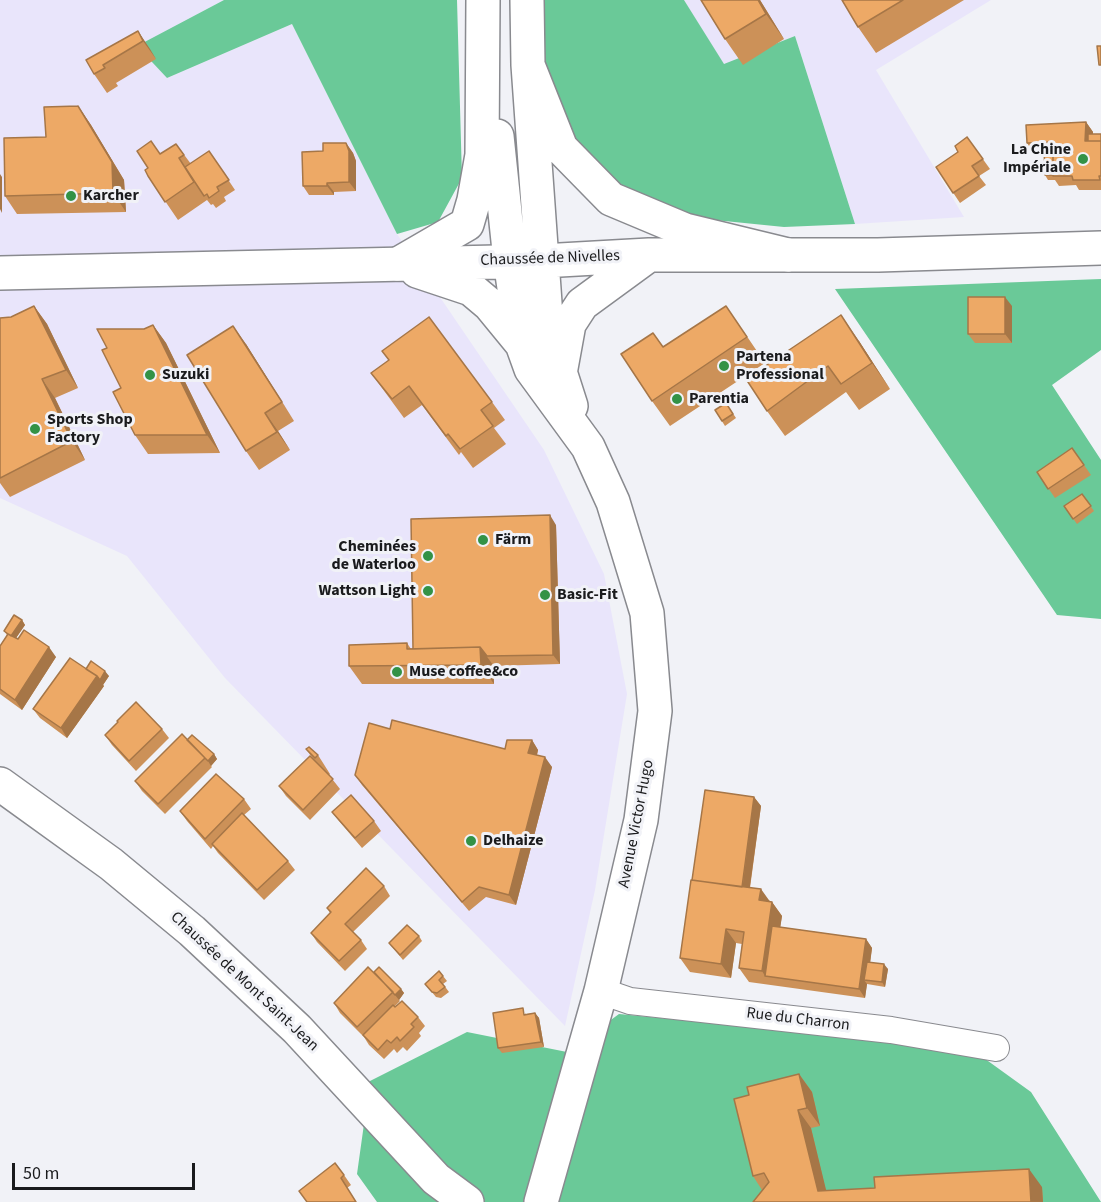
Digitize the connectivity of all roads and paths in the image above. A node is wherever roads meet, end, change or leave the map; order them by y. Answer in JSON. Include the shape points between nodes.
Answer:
{"nodes":[{"id":1,"x":527,"y":0,"type":"edge"},
{"id":2,"x":483,"y":7,"type":"edge"},
{"id":3,"x":528,"y":65,"type":"junction"},
{"id":4,"x":1101,"y":248,"type":"edge"},
{"id":5,"x":649,"y":255,"type":"junction"},
{"id":6,"x":788,"y":255,"type":"junction"},
{"id":7,"x":510,"y":260,"type":"junction"},
{"id":8,"x":542,"y":261,"type":"junction"},
{"id":9,"x":398,"y":264,"type":"junction"},
{"id":10,"x":0,"y":273,"type":"edge"},
{"id":11,"x":522,"y":344,"type":"junction"},
{"id":12,"x":559,"y":375,"type":"junction"},
{"id":13,"x":588,"y":447,"type":"junction"},
{"id":14,"x":0,"y":784,"type":"edge"},
{"id":15,"x":601,"y":991,"type":"junction"},
{"id":16,"x":996,"y":1048,"type":"dead end"},
{"id":17,"x":467,"y":1202,"type":"edge"},
{"id":18,"x":541,"y":1202,"type":"edge"}],
"edges":[{"from":1,"to":3,"type":"main road","name":"Avenue Victor Hugo"},
{"from":2,"to":7,"type":"main road","name":"Avenue Victor Hugo"},
{"from":2,"to":9,"type":"main road","via":[[482,155],[467,224]]},
{"from":3,"to":6,"type":"main road","via":[[561,148],[611,199],[685,230]]},
{"from":3,"to":8,"type":"main road","name":"Avenue Victor Hugo"},
{"from":4,"to":6,"type":"main road","name":"Chaussée de Nivelles"},
{"from":5,"to":6,"type":"main road","name":"Chaussée de Nivelles"},
{"from":5,"to":8,"type":"main road","name":"Chaussée de Nivelles"},
{"from":5,"to":12,"type":"main road","via":[[582,304],[569,324]]},
{"from":7,"to":8,"type":"main road","name":"Chaussée de Nivelles"},
{"from":7,"to":9,"type":"main road","name":"Chaussée de Nivelles"},
{"from":7,"to":11,"type":"main road","name":"Avenue Victor Hugo"},
{"from":8,"to":12,"type":"main road","name":"Avenue Victor Hugo","via":[[547,331]]},
{"from":9,"to":10,"type":"main road","name":"Chaussée de Nivelles"},
{"from":9,"to":11,"type":"main road","name":"Avenue Victor Hugo","via":[[471,289],[490,305]]},
{"from":11,"to":13,"type":"main road","name":"Avenue Victor Hugo","via":[[537,378]]},
{"from":12,"to":13,"type":"main road","name":"Avenue Victor Hugo"},
{"from":13,"to":15,"type":"main road","name":"Avenue Victor Hugo","via":[[613,502],[647,613],[655,711],[641,820]]},
{"from":14,"to":17,"type":"main road","name":"Chaussée de Mont Saint-Jean","via":[[111,864],[200,938],[297,1029],[436,1179]]},
{"from":15,"to":16,"type":"street","name":"Rue du Charron","via":[[630,1001],[891,1030]]},
{"from":15,"to":18,"type":"main road","name":"Avenue Victor Hugo"}]}
